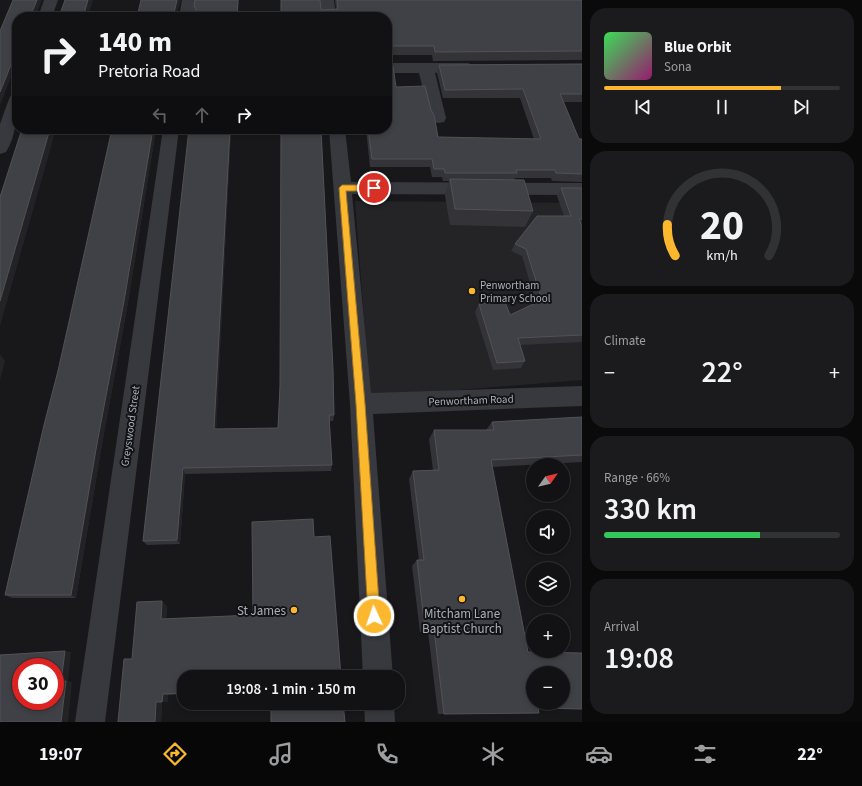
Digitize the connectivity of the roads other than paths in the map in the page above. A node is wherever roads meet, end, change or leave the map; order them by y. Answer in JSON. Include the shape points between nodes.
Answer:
{"nodes":[{"id":1,"x":51,"y":0,"type":"edge"},
{"id":2,"x":189,"y":0,"type":"edge"},
{"id":3,"x":327,"y":0,"type":"edge"},
{"id":4,"x":47,"y":12,"type":"edge"},
{"id":5,"x":187,"y":12,"type":"edge"},
{"id":6,"x":328,"y":12,"type":"edge"},
{"id":7,"x":481,"y":67,"type":"edge"},
{"id":8,"x":392,"y":68,"type":"edge"},
{"id":9,"x":426,"y":68,"type":"junction"},
{"id":10,"x":12,"y":113,"type":"edge"},
{"id":11,"x":438,"y":118,"type":"dead end"},
{"id":12,"x":170,"y":134,"type":"edge"},
{"id":13,"x":337,"y":134,"type":"edge"},
{"id":14,"x":0,"y":148,"type":"edge"},
{"id":15,"x":342,"y":188,"type":"junction"},
{"id":16,"x":582,"y":189,"type":"edge"},
{"id":17,"x":582,"y":396,"type":"edge"},
{"id":18,"x":361,"y":404,"type":"junction"},
{"id":19,"x":378,"y":670,"type":"edge"},
{"id":20,"x":379,"y":710,"type":"edge"},
{"id":21,"x":90,"y":722,"type":"edge"},
{"id":22,"x":380,"y":722,"type":"edge"}],
"edges":[{"from":1,"to":4,"type":"street"},
{"from":2,"to":5,"type":"street"},
{"from":3,"to":6,"type":"street"},
{"from":7,"to":9,"type":"street"},
{"from":8,"to":9,"type":"street"},
{"from":9,"to":11,"type":"street"},
{"from":10,"to":14,"type":"street"},
{"from":12,"to":21,"type":"street","name":"Greyswood Street"},
{"from":13,"to":15,"type":"street"},
{"from":15,"to":16,"type":"street"},
{"from":15,"to":18,"type":"street"},
{"from":17,"to":18,"type":"street","name":"Penwortham Road"},
{"from":18,"to":19,"type":"street"},
{"from":20,"to":22,"type":"street"}]}
